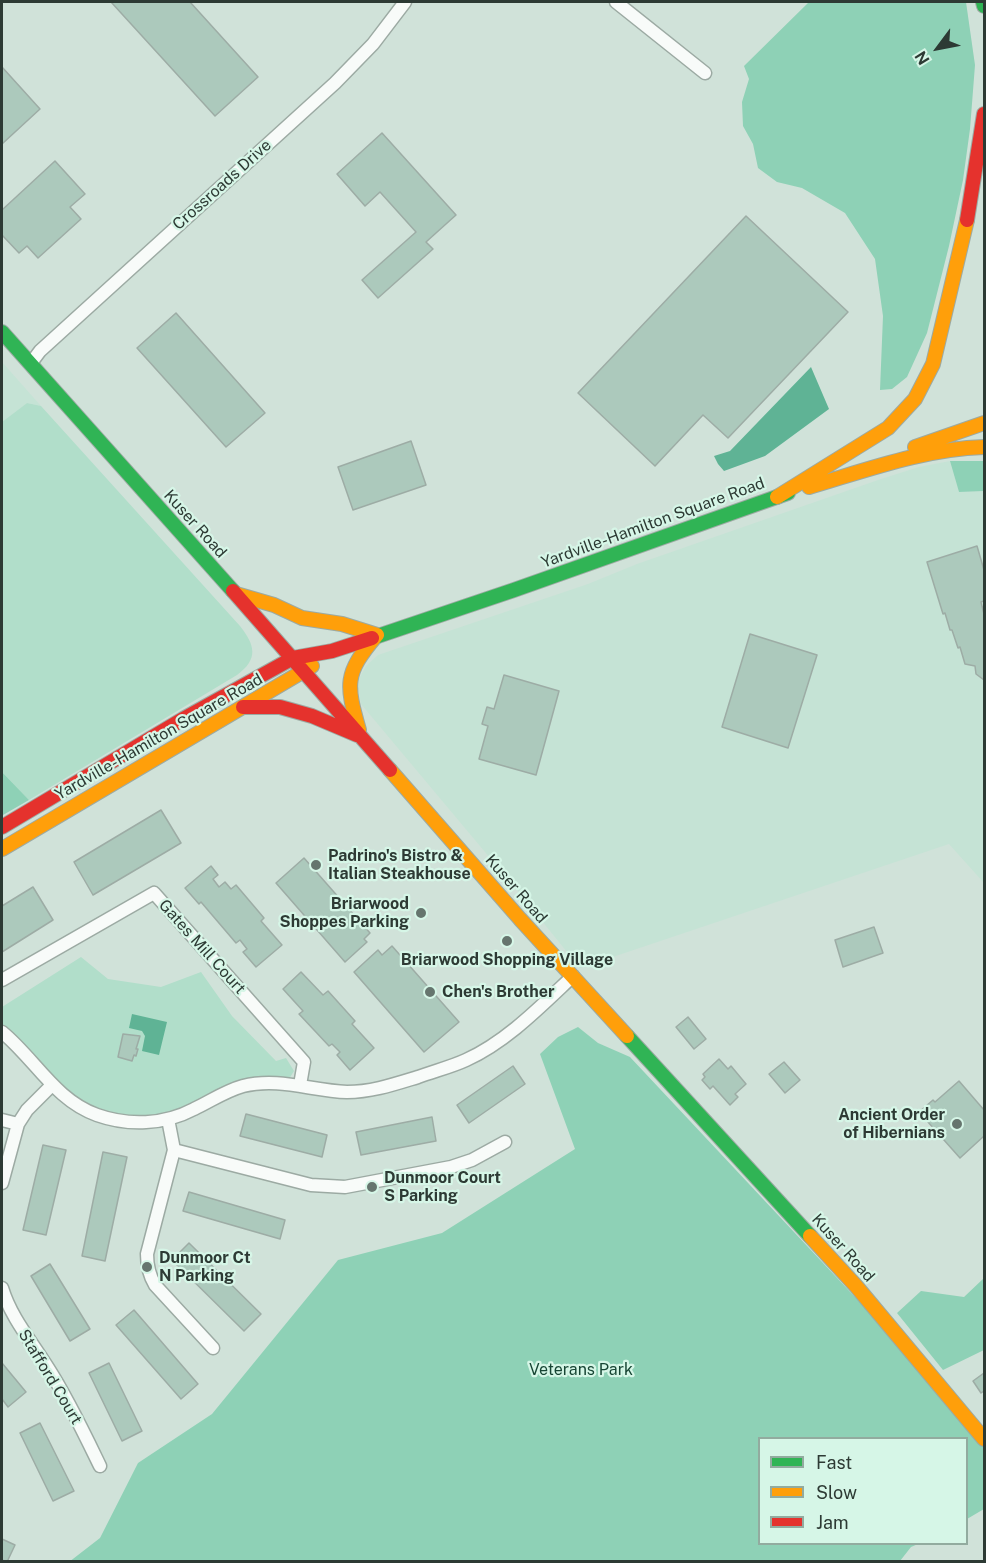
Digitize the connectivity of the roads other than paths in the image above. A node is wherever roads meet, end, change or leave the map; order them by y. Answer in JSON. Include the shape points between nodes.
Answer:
{"nodes":[{"id":1,"x":405,"y":2,"type":"edge"},
{"id":2,"x":616,"y":2,"type":"edge"},
{"id":3,"x":983,"y":2,"type":"edge"},
{"id":4,"x":984,"y":6,"type":"edge"},
{"id":5,"x":705,"y":73,"type":"dead end"},
{"id":6,"x":984,"y":114,"type":"edge"},
{"id":7,"x":2,"y":332,"type":"edge"},
{"id":8,"x":31,"y":363,"type":"junction"},
{"id":9,"x":984,"y":423,"type":"edge"},
{"id":10,"x":984,"y":447,"type":"edge"},
{"id":11,"x":781,"y":495,"type":"junction"},
{"id":12,"x":236,"y":594,"type":"junction"},
{"id":13,"x":377,"y":635,"type":"junction"},
{"id":14,"x":332,"y":651,"type":"junction"},
{"id":15,"x":293,"y":658,"type":"junction"},
{"id":16,"x":305,"y":672,"type":"junction"},
{"id":17,"x":241,"y":707,"type":"junction"},
{"id":18,"x":362,"y":737,"type":"junction"},
{"id":19,"x":2,"y":827,"type":"edge"},
{"id":20,"x":2,"y":849,"type":"edge"},
{"id":21,"x":573,"y":976,"type":"junction"},
{"id":22,"x":2,"y":980,"type":"edge"},
{"id":23,"x":2,"y":1032,"type":"edge"},
{"id":24,"x":52,"y":1085,"type":"junction"},
{"id":25,"x":300,"y":1085,"type":"junction"},
{"id":26,"x":168,"y":1119,"type":"junction"},
{"id":27,"x":2,"y":1120,"type":"edge"},
{"id":28,"x":18,"y":1124,"type":"junction"},
{"id":29,"x":505,"y":1142,"type":"dead end"},
{"id":30,"x":174,"y":1150,"type":"junction"},
{"id":31,"x":2,"y":1183,"type":"edge"},
{"id":32,"x":2,"y":1288,"type":"edge"},
{"id":33,"x":213,"y":1348,"type":"dead end"},
{"id":34,"x":984,"y":1439,"type":"edge"},
{"id":35,"x":100,"y":1466,"type":"dead end"}],
"edges":[{"from":1,"to":8,"type":"street","name":"Crossroads Drive","via":[[373,44],[335,83]]},
{"from":2,"to":5,"type":"street"},
{"from":3,"to":4,"type":"main road"},
{"from":6,"to":11,"type":"main road","via":[[966,225],[933,364],[923,388],[904,415],[888,428]]},
{"from":7,"to":8,"type":"main road","name":"Kuser Road"},
{"from":8,"to":12,"type":"main road","name":"Kuser Road"},
{"from":9,"to":11,"type":"main road","name":"Yardville-Hamilton Square Road"},
{"from":10,"to":11,"type":"main road","via":[[915,455]]},
{"from":11,"to":13,"type":"main road","name":"Yardville-Hamilton Square Road"},
{"from":12,"to":13,"type":"main road","via":[[302,618]]},
{"from":12,"to":15,"type":"main road","name":"Kuser Road"},
{"from":13,"to":14,"type":"main road","name":"Yardville-Hamilton Square Road"},
{"from":13,"to":18,"type":"main road","via":[[348,677],[350,700]]},
{"from":14,"to":15,"type":"main road","name":"Yardville-Hamilton Square Road"},
{"from":14,"to":16,"type":"main road","name":"Yardville-Hamilton Square Road"},
{"from":15,"to":16,"type":"main road","name":"Kuser Road"},
{"from":15,"to":19,"type":"main road","name":"Yardville-Hamilton Square Road"},
{"from":16,"to":17,"type":"main road","name":"Yardville-Hamilton Square Road"},
{"from":16,"to":18,"type":"main road","name":"Kuser Road"},
{"from":17,"to":18,"type":"main road","via":[[280,707]]},
{"from":17,"to":20,"type":"main road","name":"Yardville-Hamilton Square Road"},
{"from":18,"to":21,"type":"main road","name":"Kuser Road"},
{"from":21,"to":25,"type":"street","via":[[502,1038],[465,1061],[367,1090],[347,1092]]},
{"from":21,"to":34,"type":"main road","name":"Kuser Road","via":[[857,1287]]},
{"from":22,"to":25,"type":"street","name":"Gates Mill Court","via":[[154,893],[304,1062]]},
{"from":23,"to":24,"type":"street"},
{"from":24,"to":26,"type":"street","via":[[78,1106],[114,1120]]},
{"from":24,"to":28,"type":"street"},
{"from":25,"to":26,"type":"street","via":[[278,1082],[243,1086]]},
{"from":26,"to":30,"type":"street"},
{"from":27,"to":28,"type":"street"},
{"from":28,"to":31,"type":"street"},
{"from":29,"to":30,"type":"street","via":[[452,1167],[345,1187],[311,1185]]},
{"from":30,"to":33,"type":"street","via":[[147,1264],[155,1285]]},
{"from":32,"to":35,"type":"street","name":"Stafford Court","via":[[15,1318],[48,1367]]}]}
